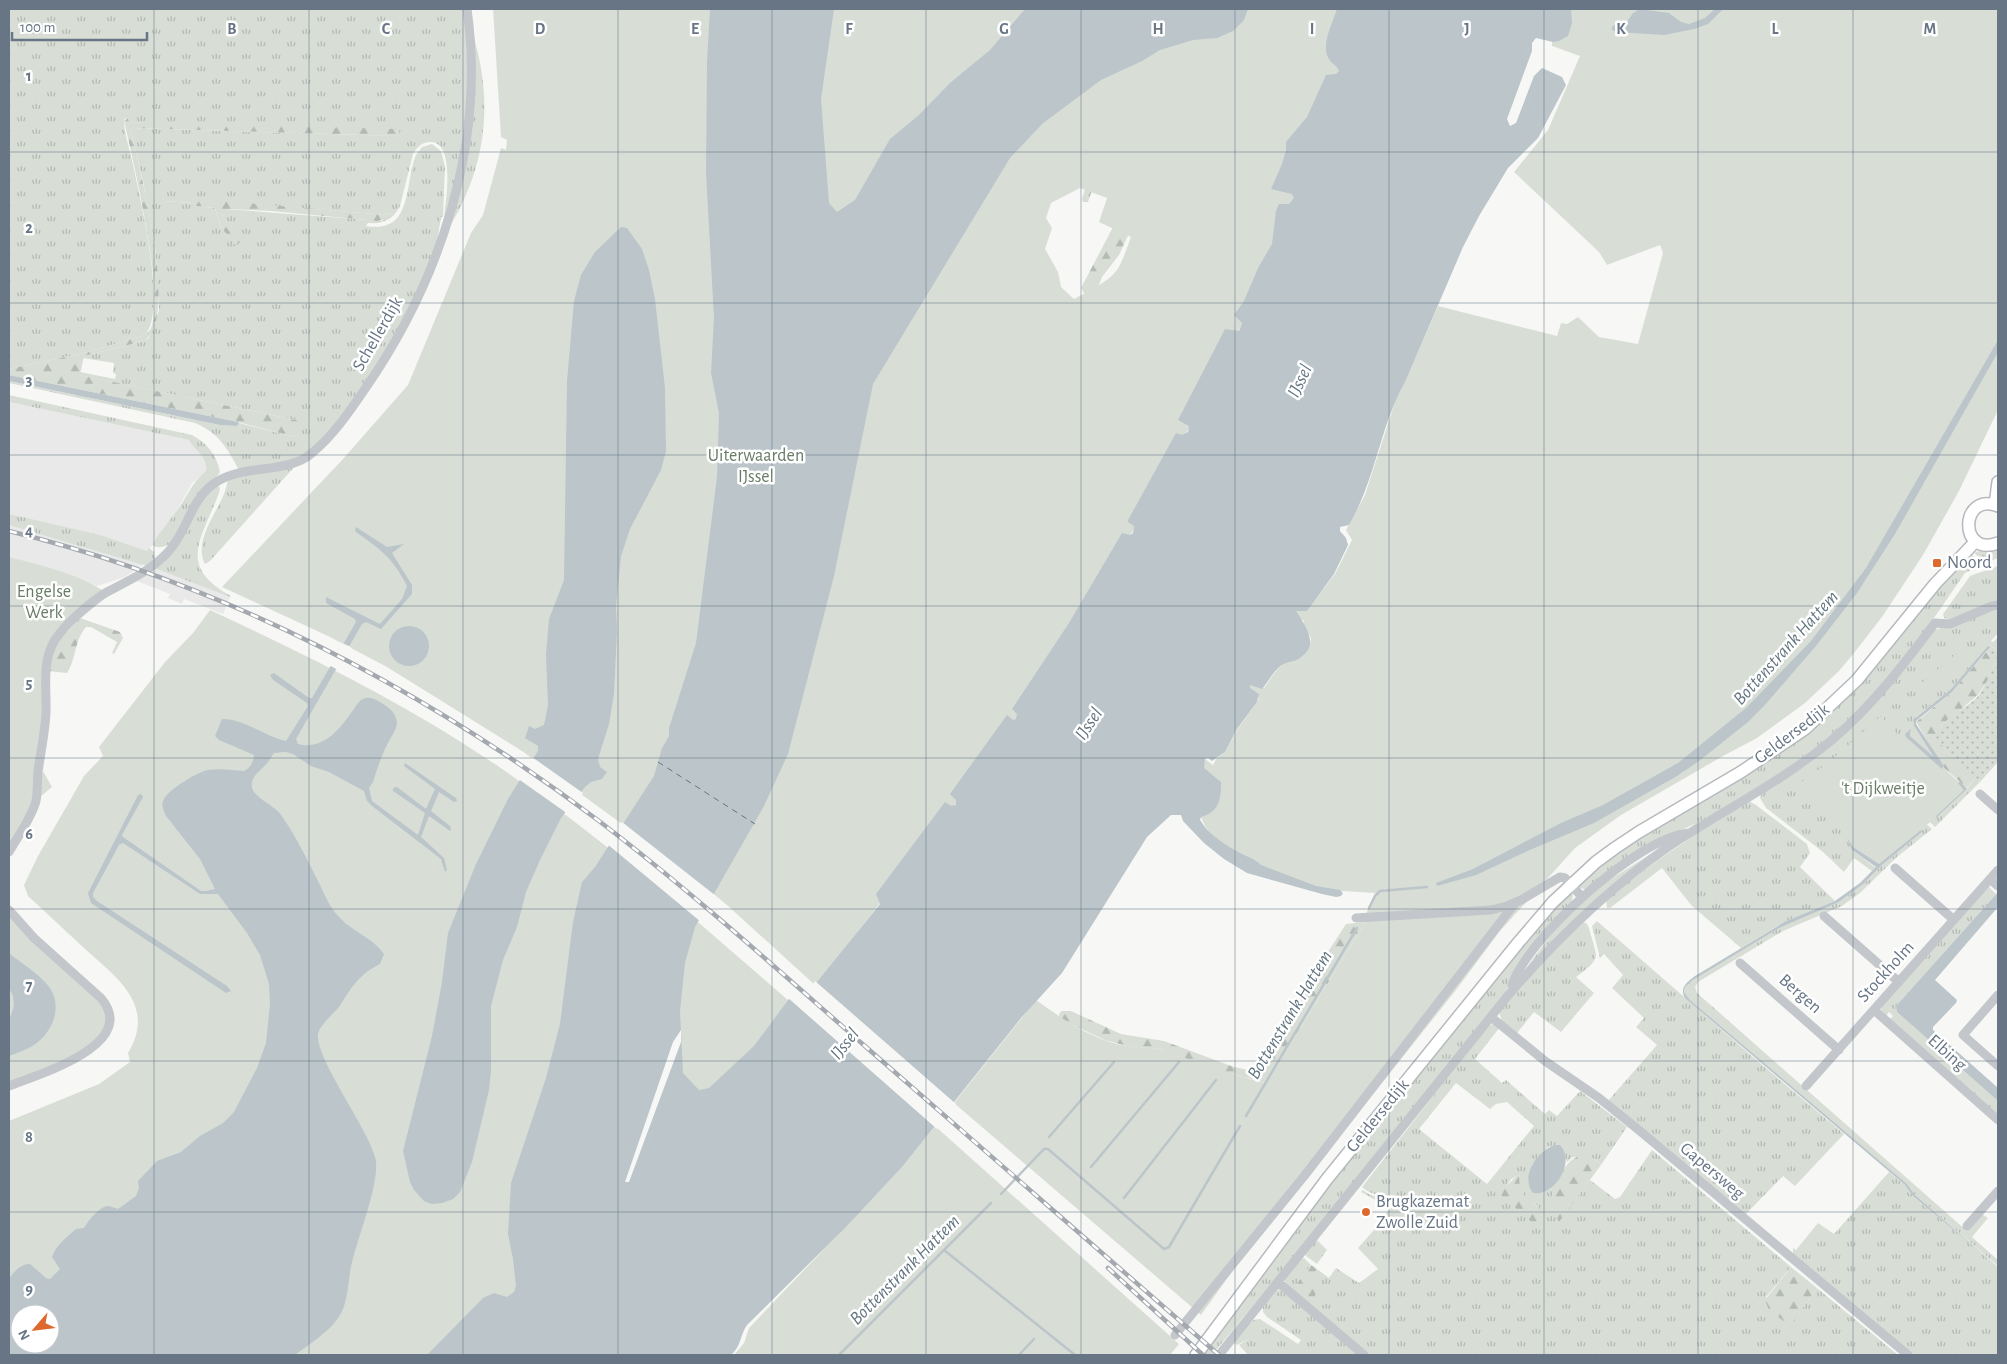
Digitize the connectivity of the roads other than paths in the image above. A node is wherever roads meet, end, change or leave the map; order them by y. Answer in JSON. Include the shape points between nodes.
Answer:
{"nodes":[{"id":1,"x":467,"y":9,"type":"edge"},
{"id":2,"x":1998,"y":482,"type":"edge"},
{"id":3,"x":1997,"y":505,"type":"edge"},
{"id":4,"x":1976,"y":541,"type":"junction"},
{"id":5,"x":1998,"y":544,"type":"edge"},
{"id":6,"x":1998,"y":605,"type":"edge"},
{"id":7,"x":1980,"y":794,"type":"dead end"},
{"id":8,"x":1998,"y":810,"type":"edge"},
{"id":9,"x":1690,"y":832,"type":"junction"},
{"id":10,"x":9,"y":852,"type":"edge"},
{"id":11,"x":1895,"y":868,"type":"dead end"},
{"id":12,"x":1998,"y":870,"type":"edge"},
{"id":13,"x":1994,"y":882,"type":"edge"},
{"id":14,"x":1571,"y":884,"type":"junction"},
{"id":15,"x":1582,"y":897,"type":"junction"},
{"id":16,"x":1516,"y":902,"type":"junction"},
{"id":17,"x":9,"y":910,"type":"edge"},
{"id":18,"x":1824,"y":916,"type":"dead end"},
{"id":19,"x":1356,"y":918,"type":"dead end"},
{"id":20,"x":1954,"y":920,"type":"junction"},
{"id":21,"x":1740,"y":963,"type":"dead end"},
{"id":22,"x":1899,"y":982,"type":"junction"},
{"id":23,"x":1510,"y":993,"type":"junction"},
{"id":24,"x":1998,"y":995,"type":"edge"},
{"id":25,"x":1874,"y":1010,"type":"junction"},
{"id":26,"x":1491,"y":1017,"type":"junction"},
{"id":27,"x":1839,"y":1050,"type":"junction"},
{"id":28,"x":1998,"y":1066,"type":"edge"},
{"id":29,"x":9,"y":1086,"type":"edge"},
{"id":30,"x":1806,"y":1086,"type":"dead end"},
{"id":31,"x":1998,"y":1120,"type":"edge"},
{"id":32,"x":1998,"y":1191,"type":"edge"},
{"id":33,"x":1966,"y":1226,"type":"dead end"},
{"id":34,"x":1278,"y":1282,"type":"junction"},
{"id":35,"x":1175,"y":1335,"type":"dead end"},
{"id":36,"x":1196,"y":1355,"type":"edge"},
{"id":37,"x":1219,"y":1355,"type":"edge"},
{"id":38,"x":1364,"y":1355,"type":"edge"},
{"id":39,"x":1908,"y":1355,"type":"edge"}],
"edges":[{"from":1,"to":10,"type":"street","name":"Schellerdijk","via":[[471,78],[466,144],[441,244],[400,333],[349,411],[314,452],[294,463],[232,474],[209,486],[194,504],[184,528],[163,557],[94,601],[59,633],[48,652],[46,665],[44,735],[37,798]]},
{"from":2,"to":3,"type":"main road"},
{"from":3,"to":4,"type":"main road","via":[[1987,504],[1973,511],[1968,527]]},
{"from":4,"to":5,"type":"main road","via":[[1983,545]]},
{"from":4,"to":14,"type":"main road","name":"Geldersedijk","via":[[1935,584],[1857,680],[1804,729],[1741,772],[1639,832]]},
{"from":6,"to":9,"type":"street","name":"Geldersedijk","via":[[1950,624],[1935,622],[1902,666],[1833,739],[1786,774]]},
{"from":7,"to":8,"type":"street"},
{"from":9,"to":15,"type":"street","name":"Geldersedijk","via":[[1674,835],[1640,854]]},
{"from":9,"to":23,"type":"street","name":"Geldersedijk","via":[[1596,904]]},
{"from":11,"to":20,"type":"street"},
{"from":12,"to":13,"type":"street","name":"Stockholm"},
{"from":13,"to":20,"type":"street","name":"Stockholm"},
{"from":14,"to":15,"type":"street"},
{"from":14,"to":16,"type":"street","name":"Geldersedijk","via":[[1565,878],[1556,878]]},
{"from":14,"to":36,"type":"main road","name":"Geldersedijk","via":[[1518,943],[1327,1179]]},
{"from":15,"to":23,"type":"street","name":"Geldersedijk","via":[[1540,942],[1518,974]]},
{"from":16,"to":19,"type":"street","name":"Geldersedijk","via":[[1491,910]]},
{"from":16,"to":35,"type":"street","name":"Geldersedijk","via":[[1305,1175]]},
{"from":17,"to":29,"type":"street","via":[[28,932],[100,998],[110,1018],[105,1034],[91,1049]]},
{"from":18,"to":22,"type":"street"},
{"from":20,"to":22,"type":"street","name":"Stockholm"},
{"from":21,"to":27,"type":"street","name":"Bergen"},
{"from":22,"to":25,"type":"street","name":"Stockholm"},
{"from":23,"to":26,"type":"street","name":"Geldersedijk"},
{"from":24,"to":28,"type":"street","via":[[1963,1035]]},
{"from":25,"to":27,"type":"street","name":"Stockholm"},
{"from":25,"to":31,"type":"street","name":"Elbing"},
{"from":26,"to":34,"type":"street","name":"Geldersedijk"},
{"from":26,"to":39,"type":"street","name":"Gapersweg","via":[[1634,1126]]},
{"from":27,"to":30,"type":"street","name":"Stockholm"},
{"from":32,"to":33,"type":"street"},
{"from":34,"to":37,"type":"street","name":"Geldersedijk"},
{"from":34,"to":38,"type":"street"}]}
